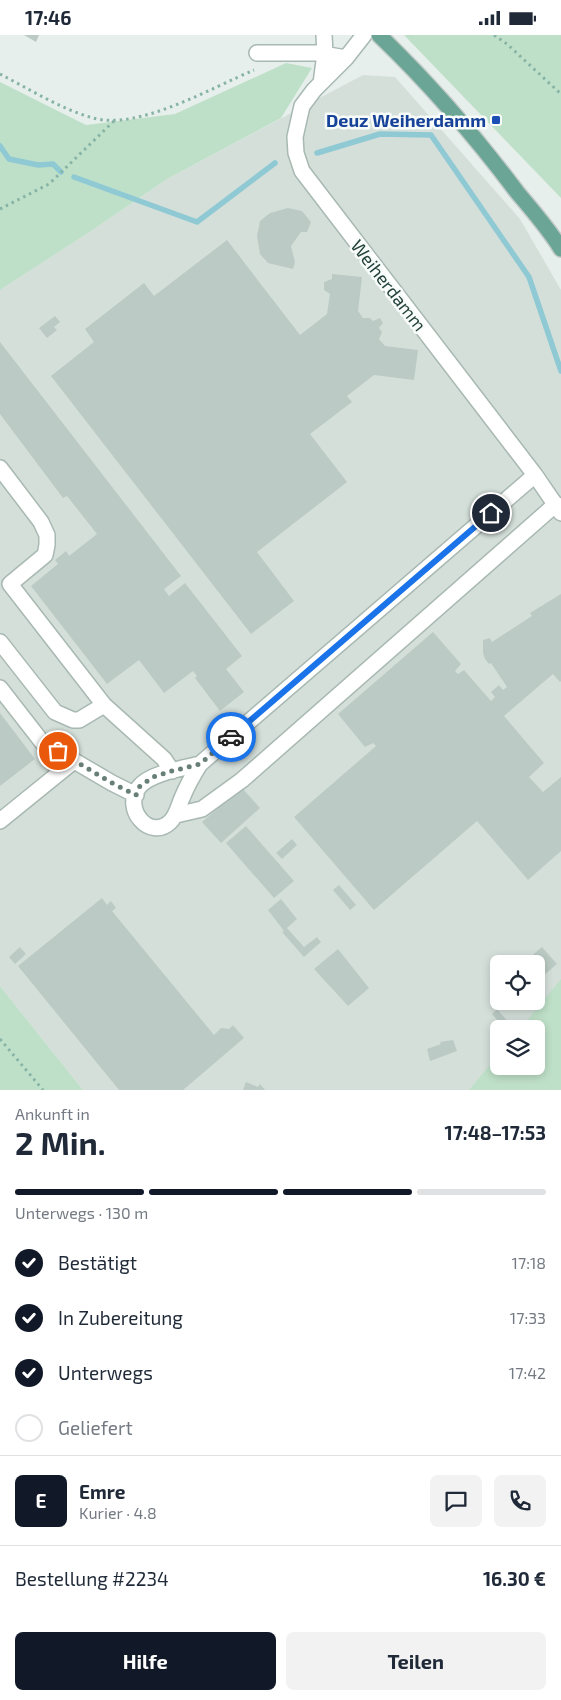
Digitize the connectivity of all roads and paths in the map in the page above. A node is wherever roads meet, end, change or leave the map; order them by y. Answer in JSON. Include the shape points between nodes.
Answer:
{"nodes":[{"id":1,"x":324,"y":35,"type":"edge"},
{"id":2,"x":364,"y":35,"type":"edge"},
{"id":3,"x":378,"y":35,"type":"edge"},
{"id":4,"x":494,"y":35,"type":"edge"},
{"id":5,"x":273,"y":52,"type":"junction"},
{"id":6,"x":257,"y":53,"type":"dead end"},
{"id":7,"x":325,"y":54,"type":"junction"},
{"id":8,"x":346,"y":58,"type":"junction"},
{"id":9,"x":0,"y":74,"type":"edge"},
{"id":10,"x":321,"y":83,"type":"junction"},
{"id":11,"x":561,"y":94,"type":"edge"},
{"id":12,"x":116,"y":120,"type":"junction"},
{"id":13,"x":0,"y":209,"type":"edge"},
{"id":14,"x":561,"y":249,"type":"edge"},
{"id":15,"x":0,"y":468,"type":"edge"},
{"id":16,"x":535,"y":475,"type":"junction"},
{"id":17,"x":558,"y":508,"type":"edge"},
{"id":18,"x":5,"y":587,"type":"edge"},
{"id":19,"x":0,"y":642,"type":"edge"},
{"id":20,"x":0,"y":689,"type":"edge"},
{"id":21,"x":104,"y":705,"type":"junction"},
{"id":22,"x":74,"y":761,"type":"junction"},
{"id":23,"x":200,"y":764,"type":"junction"},
{"id":24,"x":172,"y":771,"type":"junction"},
{"id":25,"x":136,"y":795,"type":"junction"},
{"id":26,"x":176,"y":815,"type":"junction"},
{"id":27,"x":0,"y":821,"type":"edge"},
{"id":28,"x":0,"y":1039,"type":"edge"},
{"id":29,"x":43,"y":1090,"type":"edge"}],
"edges":[{"from":1,"to":7,"type":"street"},
{"from":2,"to":8,"type":"street","name":"Weiherdamm"},
{"from":3,"to":14,"type":"main road","via":[[440,98]]},
{"from":4,"to":11,"type":"path"},
{"from":5,"to":6,"type":"street"},
{"from":5,"to":7,"type":"street"},
{"from":5,"to":12,"type":"path","via":[[271,59],[262,66],[197,96],[138,117]]},
{"from":7,"to":8,"type":"street"},
{"from":7,"to":10,"type":"street"},
{"from":8,"to":10,"type":"street","name":"Weiherdamm"},
{"from":9,"to":12,"type":"path","via":[[66,107],[94,118]]},
{"from":10,"to":16,"type":"street","name":"Weiherdamm","via":[[302,106],[298,121],[296,153],[302,171]]},
{"from":12,"to":13,"type":"path","via":[[49,184]]},
{"from":15,"to":18,"type":"street","via":[[41,522],[48,545],[45,555]]},
{"from":16,"to":17,"type":"street","name":"Weiherdamm"},
{"from":16,"to":23,"type":"street"},
{"from":17,"to":26,"type":"street","via":[[242,780],[202,809]]},
{"from":18,"to":21,"type":"street"},
{"from":19,"to":21,"type":"street","via":[[55,712],[79,720]]},
{"from":20,"to":22,"type":"street","via":[[42,742]]},
{"from":21,"to":24,"type":"street","via":[[164,759]]},
{"from":22,"to":25,"type":"street"},
{"from":22,"to":27,"type":"street"},
{"from":23,"to":24,"type":"street"},
{"from":23,"to":26,"type":"street"},
{"from":24,"to":25,"type":"street","via":[[153,777],[139,787]]},
{"from":25,"to":26,"type":"street","via":[[134,811],[142,822],[162,827]]},
{"from":28,"to":29,"type":"path"}]}
